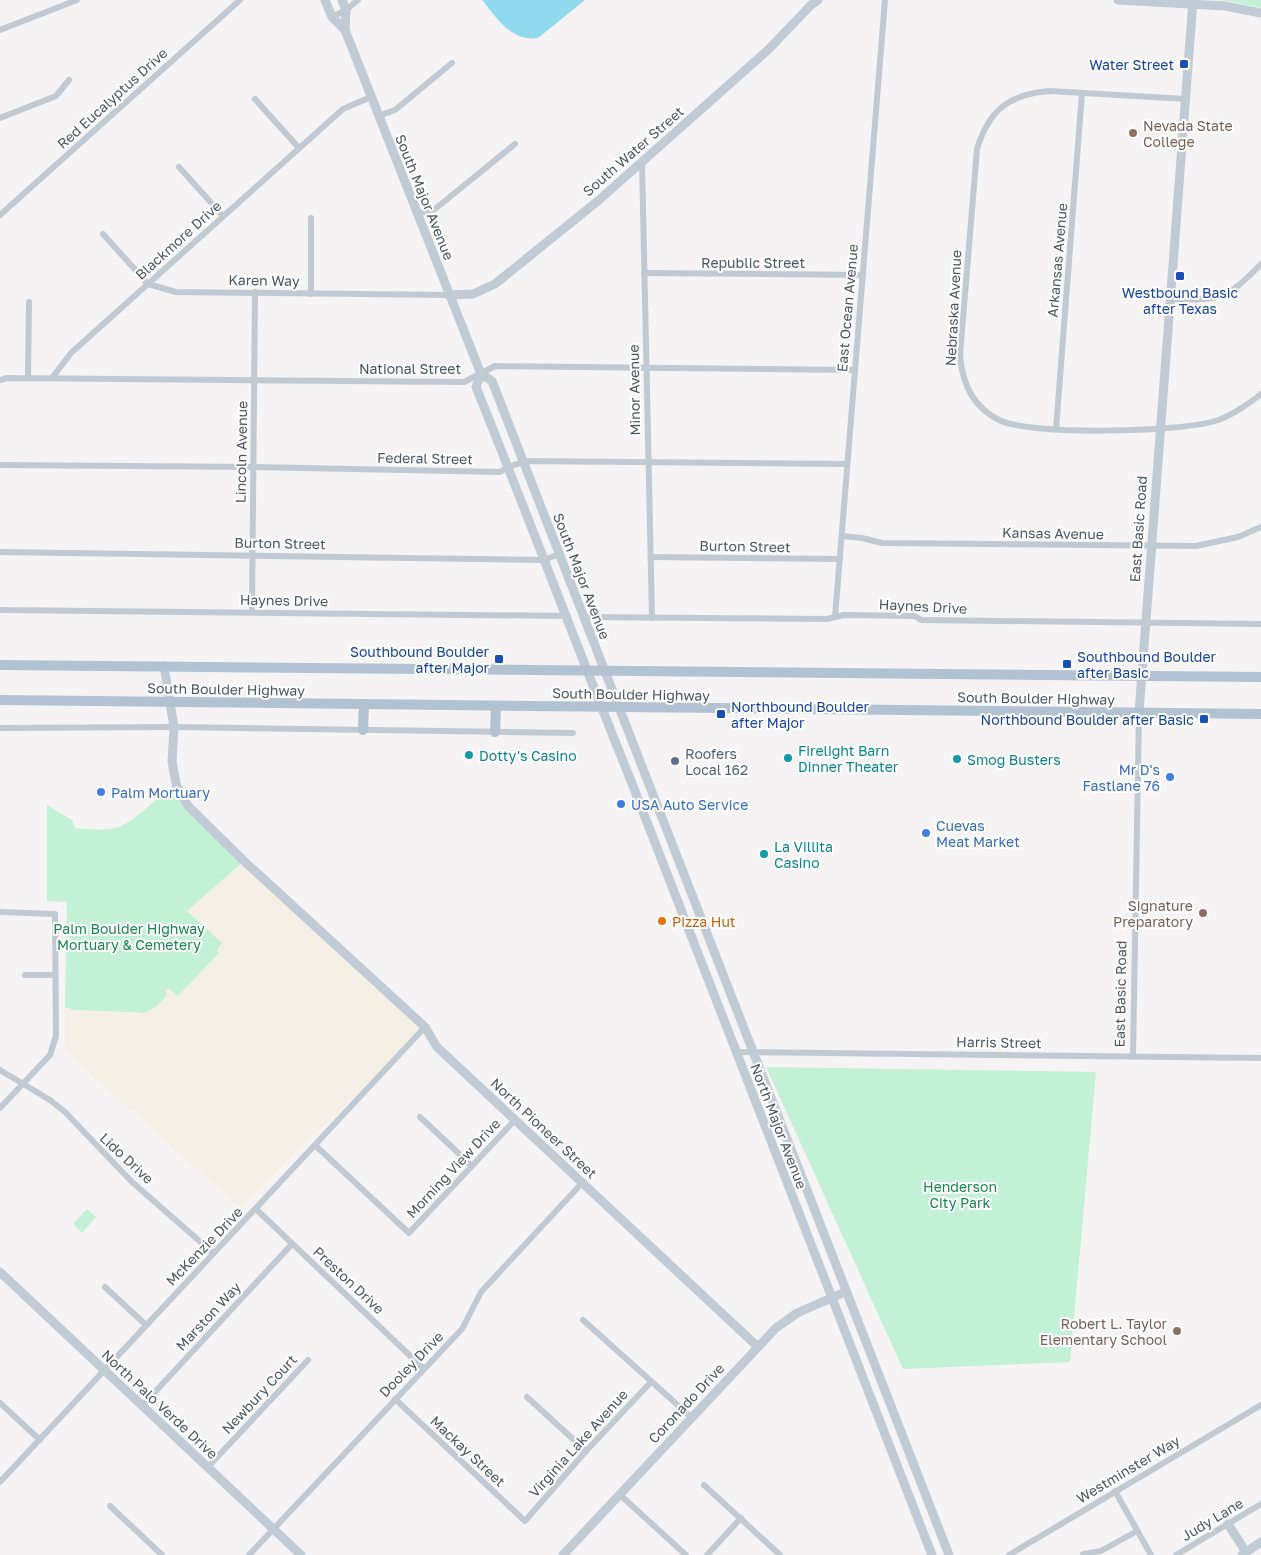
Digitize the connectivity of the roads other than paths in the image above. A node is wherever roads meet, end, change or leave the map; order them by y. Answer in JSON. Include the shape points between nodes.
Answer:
{"nodes":[{"id":1,"x":77,"y":0,"type":"edge"},
{"id":2,"x":240,"y":0,"type":"edge"},
{"id":3,"x":325,"y":0,"type":"edge"},
{"id":4,"x":342,"y":0,"type":"edge"},
{"id":5,"x":358,"y":0,"type":"edge"},
{"id":6,"x":818,"y":0,"type":"edge"},
{"id":7,"x":885,"y":0,"type":"edge"},
{"id":8,"x":1118,"y":0,"type":"edge"},
{"id":9,"x":1193,"y":2,"type":"edge"},
{"id":10,"x":346,"y":10,"type":"junction"},
{"id":11,"x":1261,"y":12,"type":"edge"},
{"id":12,"x":332,"y":17,"type":"junction"},
{"id":13,"x":0,"y":30,"type":"edge"},
{"id":14,"x":345,"y":30,"type":"junction"},
{"id":15,"x":452,"y":63,"type":"dead end"},
{"id":16,"x":69,"y":80,"type":"dead end"},
{"id":17,"x":1082,"y":93,"type":"junction"},
{"id":18,"x":370,"y":97,"type":"junction"},
{"id":19,"x":255,"y":99,"type":"dead end"},
{"id":20,"x":1186,"y":99,"type":"junction"},
{"id":21,"x":378,"y":116,"type":"junction"},
{"id":22,"x":0,"y":118,"type":"edge"},
{"id":23,"x":515,"y":144,"type":"dead end"},
{"id":24,"x":299,"y":148,"type":"junction"},
{"id":25,"x":642,"y":162,"type":"junction"},
{"id":26,"x":179,"y":167,"type":"dead end"},
{"id":27,"x":417,"y":214,"type":"junction"},
{"id":28,"x":0,"y":215,"type":"edge"},
{"id":29,"x":223,"y":216,"type":"junction"},
{"id":30,"x":311,"y":218,"type":"dead end"},
{"id":31,"x":103,"y":234,"type":"dead end"},
{"id":32,"x":1261,"y":264,"type":"edge"},
{"id":33,"x":644,"y":273,"type":"junction"},
{"id":34,"x":862,"y":275,"type":"junction"},
{"id":35,"x":148,"y":284,"type":"junction"},
{"id":36,"x":255,"y":292,"type":"junction"},
{"id":37,"x":311,"y":294,"type":"junction"},
{"id":38,"x":448,"y":295,"type":"junction"},
{"id":39,"x":1170,"y":299,"type":"junction"},
{"id":40,"x":29,"y":302,"type":"dead end"},
{"id":41,"x":646,"y":368,"type":"junction"},
{"id":42,"x":855,"y":370,"type":"junction"},
{"id":43,"x":481,"y":374,"type":"junction"},
{"id":44,"x":28,"y":378,"type":"junction"},
{"id":45,"x":52,"y":378,"type":"junction"},
{"id":46,"x":0,"y":380,"type":"edge"},
{"id":47,"x":254,"y":380,"type":"junction"},
{"id":48,"x":1261,"y":394,"type":"edge"},
{"id":49,"x":1160,"y":428,"type":"junction"},
{"id":50,"x":1056,"y":429,"type":"junction"},
{"id":51,"x":523,"y":462,"type":"junction"},
{"id":52,"x":648,"y":462,"type":"junction"},
{"id":53,"x":848,"y":464,"type":"junction"},
{"id":54,"x":0,"y":465,"type":"edge"},
{"id":55,"x":253,"y":467,"type":"junction"},
{"id":56,"x":508,"y":467,"type":"junction"},
{"id":57,"x":1261,"y":527,"type":"edge"},
{"id":58,"x":842,"y":536,"type":"junction"},
{"id":59,"x":1151,"y":546,"type":"junction"},
{"id":60,"x":0,"y":552,"type":"edge"},
{"id":61,"x":559,"y":554,"type":"junction"},
{"id":62,"x":252,"y":555,"type":"junction"},
{"id":63,"x":651,"y":557,"type":"junction"},
{"id":64,"x":840,"y":559,"type":"junction"},
{"id":65,"x":544,"y":560,"type":"junction"},
{"id":66,"x":0,"y":610,"type":"edge"},
{"id":67,"x":252,"y":612,"type":"junction"},
{"id":68,"x":568,"y":616,"type":"junction"},
{"id":69,"x":584,"y":617,"type":"junction"},
{"id":70,"x":835,"y":617,"type":"junction"},
{"id":71,"x":652,"y":618,"type":"junction"},
{"id":72,"x":1145,"y":623,"type":"junction"},
{"id":73,"x":1261,"y":624,"type":"edge"},
{"id":74,"x":0,"y":665,"type":"edge"},
{"id":75,"x":164,"y":666,"type":"junction"},
{"id":76,"x":586,"y":670,"type":"junction"},
{"id":77,"x":604,"y":671,"type":"junction"},
{"id":78,"x":1141,"y":677,"type":"junction"},
{"id":79,"x":1261,"y":677,"type":"edge"},
{"id":80,"x":0,"y":700,"type":"edge"},
{"id":81,"x":170,"y":702,"type":"junction"},
{"id":82,"x":364,"y":704,"type":"junction"},
{"id":83,"x":496,"y":706,"type":"junction"},
{"id":84,"x":601,"y":707,"type":"junction"},
{"id":85,"x":618,"y":707,"type":"junction"},
{"id":86,"x":1139,"y":713,"type":"junction"},
{"id":87,"x":1261,"y":714,"type":"edge"},
{"id":88,"x":174,"y":727,"type":"junction"},
{"id":89,"x":0,"y":728,"type":"edge"},
{"id":90,"x":363,"y":730,"type":"junction"},
{"id":91,"x":495,"y":732,"type":"junction"},
{"id":92,"x":573,"y":733,"type":"dead end"},
{"id":93,"x":691,"y":893,"type":"junction"},
{"id":94,"x":676,"y":898,"type":"junction"},
{"id":95,"x":0,"y":912,"type":"edge"},
{"id":96,"x":25,"y":975,"type":"dead end"},
{"id":97,"x":55,"y":975,"type":"junction"},
{"id":98,"x":724,"y":978,"type":"junction"},
{"id":99,"x":710,"y":984,"type":"junction"},
{"id":100,"x":426,"y":1027,"type":"junction"},
{"id":101,"x":736,"y":1052,"type":"junction"},
{"id":102,"x":753,"y":1052,"type":"junction"},
{"id":103,"x":1133,"y":1056,"type":"junction"},
{"id":104,"x":1261,"y":1058,"type":"edge"},
{"id":105,"x":0,"y":1070,"type":"edge"},
{"id":106,"x":23,"y":1084,"type":"junction"},
{"id":107,"x":0,"y":1108,"type":"edge"},
{"id":108,"x":420,"y":1117,"type":"dead end"},
{"id":109,"x":515,"y":1120,"type":"junction"},
{"id":110,"x":783,"y":1129,"type":"junction"},
{"id":111,"x":768,"y":1135,"type":"junction"},
{"id":112,"x":787,"y":1140,"type":"junction"},
{"id":113,"x":316,"y":1146,"type":"junction"},
{"id":114,"x":772,"y":1146,"type":"junction"},
{"id":115,"x":472,"y":1166,"type":"junction"},
{"id":116,"x":582,"y":1183,"type":"junction"},
{"id":117,"x":257,"y":1210,"type":"junction"},
{"id":118,"x":292,"y":1244,"type":"junction"},
{"id":119,"x":214,"y":1253,"type":"junction"},
{"id":120,"x":0,"y":1272,"type":"edge"},
{"id":121,"x":105,"y":1287,"type":"dead end"},
{"id":122,"x":845,"y":1292,"type":"junction"},
{"id":123,"x":831,"y":1298,"type":"junction"},
{"id":124,"x":583,"y":1320,"type":"dead end"},
{"id":125,"x":146,"y":1325,"type":"junction"},
{"id":126,"x":758,"y":1347,"type":"junction"},
{"id":127,"x":308,"y":1360,"type":"dead end"},
{"id":128,"x":424,"y":1369,"type":"junction"},
{"id":129,"x":104,"y":1370,"type":"junction"},
{"id":130,"x":651,"y":1382,"type":"junction"},
{"id":131,"x":882,"y":1382,"type":"junction"},
{"id":132,"x":866,"y":1386,"type":"junction"},
{"id":133,"x":526,"y":1396,"type":"dead end"},
{"id":134,"x":395,"y":1399,"type":"junction"},
{"id":135,"x":0,"y":1403,"type":"edge"},
{"id":136,"x":1261,"y":1405,"type":"edge"},
{"id":137,"x":142,"y":1406,"type":"junction"},
{"id":138,"x":691,"y":1417,"type":"junction"},
{"id":139,"x":40,"y":1440,"type":"junction"},
{"id":140,"x":586,"y":1451,"type":"junction"},
{"id":141,"x":208,"y":1467,"type":"junction"},
{"id":142,"x":0,"y":1482,"type":"edge"},
{"id":143,"x":704,"y":1485,"type":"dead end"},
{"id":144,"x":1114,"y":1491,"type":"junction"},
{"id":145,"x":619,"y":1494,"type":"junction"},
{"id":146,"x":1261,"y":1504,"type":"edge"},
{"id":147,"x":110,"y":1506,"type":"dead end"},
{"id":148,"x":741,"y":1518,"type":"junction"},
{"id":149,"x":525,"y":1521,"type":"joint"},
{"id":150,"x":1228,"y":1524,"type":"junction"},
{"id":151,"x":273,"y":1529,"type":"junction"},
{"id":152,"x":1137,"y":1531,"type":"junction"},
{"id":153,"x":1261,"y":1542,"type":"edge"},
{"id":154,"x":1244,"y":1553,"type":"edge"},
{"id":155,"x":1083,"y":1554,"type":"edge"},
{"id":156,"x":162,"y":1555,"type":"edge"},
{"id":157,"x":249,"y":1555,"type":"edge"},
{"id":158,"x":301,"y":1555,"type":"edge"},
{"id":159,"x":563,"y":1555,"type":"edge"},
{"id":160,"x":686,"y":1555,"type":"edge"},
{"id":161,"x":707,"y":1555,"type":"edge"},
{"id":162,"x":780,"y":1555,"type":"edge"},
{"id":163,"x":932,"y":1555,"type":"edge"},
{"id":164,"x":949,"y":1555,"type":"edge"},
{"id":165,"x":1009,"y":1555,"type":"edge"},
{"id":166,"x":1151,"y":1555,"type":"edge"},
{"id":167,"x":1176,"y":1555,"type":"edge"}],
"edges":[{"from":1,"to":13,"type":"street"},
{"from":2,"to":28,"type":"street","name":"Red Eucalyptus Drive"},
{"from":3,"to":12,"type":"street","name":"South Major Avenue"},
{"from":4,"to":10,"type":"street","name":"South Major Avenue"},
{"from":5,"to":10,"type":"street"},
{"from":6,"to":25,"type":"street","name":"South Water Street","via":[[768,50]]},
{"from":7,"to":34,"type":"street","name":"East Ocean Avenue"},
{"from":8,"to":9,"type":"street"},
{"from":9,"to":11,"type":"street"},
{"from":9,"to":20,"type":"street","name":"East Basic Road"},
{"from":10,"to":12,"type":"street"},
{"from":10,"to":14,"type":"street","name":"South Major Avenue"},
{"from":12,"to":14,"type":"street","name":"South Major Avenue"},
{"from":14,"to":18,"type":"street","name":"South Major Avenue"},
{"from":15,"to":21,"type":"street","via":[[395,110]]},
{"from":16,"to":22,"type":"street","via":[[56,96]]},
{"from":17,"to":20,"type":"street","name":"Nebraska Avenue"},
{"from":17,"to":50,"type":"street","name":"Arkansas Avenue"},
{"from":17,"to":50,"type":"street","name":"Nebraska Avenue","via":[[1034,92],[1014,99],[1001,107],[982,133],[977,149],[962,334],[962,375],[974,400],[1001,421],[1023,427]]},
{"from":18,"to":21,"type":"street","name":"South Major Avenue"},
{"from":18,"to":24,"type":"street","name":"Blackmore Drive","via":[[343,109]]},
{"from":19,"to":24,"type":"street"},
{"from":20,"to":39,"type":"street","name":"East Basic Road"},
{"from":21,"to":27,"type":"street","name":"South Major Avenue"},
{"from":23,"to":27,"type":"street","via":[[435,209]]},
{"from":24,"to":29,"type":"street","name":"Blackmore Drive"},
{"from":25,"to":33,"type":"street","name":"Minor Avenue"},
{"from":25,"to":38,"type":"street","name":"South Water Street","via":[[495,284],[473,294]]},
{"from":26,"to":29,"type":"street"},
{"from":27,"to":38,"type":"street","name":"South Major Avenue"},
{"from":29,"to":35,"type":"street","name":"Blackmore Drive"},
{"from":30,"to":37,"type":"street"},
{"from":31,"to":35,"type":"street"},
{"from":32,"to":39,"type":"street","via":[[1225,296],[1206,300]]},
{"from":33,"to":34,"type":"street","name":"Republic Street"},
{"from":33,"to":41,"type":"street","name":"Minor Avenue"},
{"from":34,"to":42,"type":"street","name":"East Ocean Avenue"},
{"from":35,"to":36,"type":"street","name":"Karen Way","via":[[176,292]]},
{"from":35,"to":45,"type":"street","name":"Blackmore Drive","via":[[71,353]]},
{"from":36,"to":37,"type":"street","name":"Karen Way"},
{"from":36,"to":47,"type":"street","name":"Lincoln Avenue"},
{"from":37,"to":38,"type":"street","name":"Karen Way"},
{"from":38,"to":43,"type":"street","name":"South Major Avenue"},
{"from":39,"to":49,"type":"street","name":"East Basic Road"},
{"from":40,"to":44,"type":"street"},
{"from":41,"to":42,"type":"street","name":"National Street"},
{"from":41,"to":43,"type":"street","name":"National Street","via":[[495,366]]},
{"from":41,"to":52,"type":"street","name":"Minor Avenue"},
{"from":42,"to":53,"type":"street","name":"East Ocean Avenue"},
{"from":43,"to":47,"type":"street","name":"National Street","via":[[464,382]]},
{"from":43,"to":51,"type":"street","name":"South Major Avenue","via":[[492,381]]},
{"from":43,"to":56,"type":"street","name":"South Major Avenue","via":[[476,387]]},
{"from":44,"to":45,"type":"street"},
{"from":44,"to":46,"type":"street"},
{"from":45,"to":47,"type":"street","name":"National Street"},
{"from":47,"to":55,"type":"street","name":"Lincoln Avenue"},
{"from":48,"to":49,"type":"street","name":"Nebraska Avenue","via":[[1217,421]]},
{"from":49,"to":50,"type":"street","name":"Nebraska Avenue"},
{"from":49,"to":59,"type":"street","name":"East Basic Road"},
{"from":51,"to":52,"type":"street","name":"Federal Street"},
{"from":51,"to":56,"type":"street","name":"Federal Street"},
{"from":51,"to":61,"type":"street","name":"South Major Avenue"},
{"from":52,"to":53,"type":"street","name":"Federal Street"},
{"from":52,"to":63,"type":"street","name":"Minor Avenue"},
{"from":53,"to":58,"type":"street","name":"East Ocean Avenue"},
{"from":54,"to":55,"type":"street","name":"Federal Street"},
{"from":55,"to":56,"type":"street","name":"Federal Street","via":[[500,472]]},
{"from":55,"to":62,"type":"street","name":"Lincoln Avenue"},
{"from":56,"to":65,"type":"street","name":"South Major Avenue"},
{"from":57,"to":59,"type":"street","name":"Kansas Avenue","via":[[1238,537],[1196,546]]},
{"from":58,"to":59,"type":"street","name":"Kansas Avenue","via":[[882,543]]},
{"from":58,"to":64,"type":"street","name":"East Ocean Avenue"},
{"from":59,"to":72,"type":"street","name":"East Basic Road"},
{"from":60,"to":62,"type":"street","name":"Burton Street"},
{"from":61,"to":65,"type":"street","name":"Burton Street"},
{"from":61,"to":69,"type":"street","name":"South Major Avenue"},
{"from":62,"to":65,"type":"street","name":"Burton Street"},
{"from":62,"to":67,"type":"street","name":"Lincoln Avenue"},
{"from":63,"to":64,"type":"street","name":"Burton Street"},
{"from":63,"to":71,"type":"street","name":"Minor Avenue"},
{"from":64,"to":70,"type":"street","name":"East Ocean Avenue"},
{"from":65,"to":68,"type":"street","name":"South Major Avenue"},
{"from":66,"to":67,"type":"street","name":"Haynes Drive"},
{"from":67,"to":68,"type":"street","name":"Haynes Drive"},
{"from":68,"to":76,"type":"street","name":"South Major Avenue"},
{"from":69,"to":71,"type":"street","name":"Haynes Drive"},
{"from":69,"to":77,"type":"street","name":"South Major Avenue"},
{"from":70,"to":71,"type":"street","name":"Haynes Drive"},
{"from":70,"to":72,"type":"street","name":"Haynes Drive","via":[[916,616],[921,620]]},
{"from":72,"to":73,"type":"street","name":"Haynes Drive"},
{"from":72,"to":78,"type":"street","name":"East Basic Road"},
{"from":74,"to":75,"type":"main road","name":"South Boulder Highway"},
{"from":75,"to":76,"type":"main road","name":"South Boulder Highway"},
{"from":75,"to":81,"type":"street","name":"North Pioneer Street"},
{"from":76,"to":77,"type":"main road","name":"South Boulder Highway"},
{"from":76,"to":84,"type":"street","name":"South Major Avenue"},
{"from":77,"to":78,"type":"main road","name":"South Boulder Highway"},
{"from":77,"to":85,"type":"street","name":"South Major Avenue"},
{"from":78,"to":79,"type":"main road","name":"South Boulder Highway"},
{"from":78,"to":86,"type":"street","name":"East Basic Road"},
{"from":80,"to":81,"type":"main road","name":"South Boulder Highway"},
{"from":81,"to":82,"type":"main road","name":"South Boulder Highway"},
{"from":81,"to":88,"type":"street","name":"North Pioneer Street"},
{"from":82,"to":83,"type":"main road","name":"South Boulder Highway"},
{"from":82,"to":90,"type":"main road"},
{"from":83,"to":84,"type":"main road","name":"South Boulder Highway"},
{"from":83,"to":91,"type":"main road"},
{"from":84,"to":85,"type":"main road","name":"South Boulder Highway"},
{"from":84,"to":94,"type":"street","name":"North Major Avenue"},
{"from":85,"to":86,"type":"main road","name":"South Boulder Highway"},
{"from":85,"to":93,"type":"street","name":"North Major Avenue"},
{"from":86,"to":87,"type":"main road","name":"South Boulder Highway"},
{"from":86,"to":103,"type":"street","name":"East Basic Road"},
{"from":88,"to":89,"type":"street"},
{"from":88,"to":90,"type":"street"},
{"from":88,"to":100,"type":"street","name":"North Pioneer Street","via":[[172,761],[176,784],[188,806]]},
{"from":90,"to":91,"type":"street"},
{"from":91,"to":92,"type":"street"},
{"from":93,"to":94,"type":"street"},
{"from":93,"to":98,"type":"street","name":"North Major Avenue"},
{"from":94,"to":99,"type":"street","name":"North Major Avenue"},
{"from":95,"to":97,"type":"street","via":[[55,914]]},
{"from":96,"to":97,"type":"street"},
{"from":97,"to":106,"type":"street","via":[[56,1036],[53,1048]]},
{"from":98,"to":99,"type":"street"},
{"from":98,"to":102,"type":"street","name":"North Major Avenue"},
{"from":99,"to":101,"type":"street","name":"North Major Avenue"},
{"from":100,"to":109,"type":"street","name":"North Pioneer Street","via":[[437,1047]]},
{"from":100,"to":113,"type":"street","name":"McKenzie Drive"},
{"from":101,"to":102,"type":"street","name":"Harris Street"},
{"from":101,"to":111,"type":"street","name":"North Major Avenue"},
{"from":102,"to":103,"type":"street","name":"Harris Street"},
{"from":102,"to":110,"type":"street","name":"North Major Avenue"},
{"from":103,"to":104,"type":"street","name":"Harris Street"},
{"from":105,"to":106,"type":"street","name":"Lido Drive"},
{"from":106,"to":107,"type":"street"},
{"from":106,"to":119,"type":"street","name":"Lido Drive","via":[[65,1112],[132,1181]]},
{"from":108,"to":115,"type":"street"},
{"from":109,"to":115,"type":"street","name":"Morning View Drive"},
{"from":109,"to":116,"type":"street","name":"North Pioneer Street"},
{"from":110,"to":111,"type":"street"},
{"from":110,"to":112,"type":"street","name":"North Major Avenue"},
{"from":111,"to":114,"type":"street","name":"North Major Avenue"},
{"from":112,"to":114,"type":"street"},
{"from":112,"to":122,"type":"street","name":"North Major Avenue"},
{"from":113,"to":115,"type":"street","name":"Morning View Drive","via":[[409,1234]]},
{"from":113,"to":117,"type":"street","name":"McKenzie Drive"},
{"from":114,"to":123,"type":"street","name":"North Major Avenue"},
{"from":116,"to":126,"type":"street","name":"North Pioneer Street"},
{"from":116,"to":128,"type":"street","name":"Dooley Drive","via":[[481,1292],[462,1329]]},
{"from":117,"to":118,"type":"street","name":"Preston Drive"},
{"from":117,"to":119,"type":"street","name":"McKenzie Drive"},
{"from":118,"to":128,"type":"street","name":"Preston Drive"},
{"from":118,"to":137,"type":"street","name":"Marston Way"},
{"from":119,"to":125,"type":"street","name":"McKenzie Drive"},
{"from":120,"to":129,"type":"street","name":"North Palo Verde Drive"},
{"from":121,"to":125,"type":"street"},
{"from":122,"to":123,"type":"street","name":"Coronado Drive"},
{"from":122,"to":131,"type":"street","name":"North Major Avenue"},
{"from":123,"to":126,"type":"street","name":"Coronado Drive","via":[[797,1312]]},
{"from":123,"to":132,"type":"street","name":"North Major Avenue"},
{"from":124,"to":130,"type":"street"},
{"from":125,"to":129,"type":"street","name":"McKenzie Drive"},
{"from":126,"to":138,"type":"street","name":"Coronado Drive"},
{"from":127,"to":141,"type":"street","name":"Newbury Court"},
{"from":128,"to":134,"type":"street","name":"Dooley Drive"},
{"from":129,"to":137,"type":"street","name":"North Palo Verde Drive"},
{"from":129,"to":139,"type":"street","name":"McKenzie Drive"},
{"from":130,"to":138,"type":"street"},
{"from":130,"to":140,"type":"street","name":"Virginia Lake Avenue"},
{"from":131,"to":132,"type":"street"},
{"from":131,"to":164,"type":"street","name":"North Major Avenue"},
{"from":132,"to":163,"type":"street","name":"North Major Avenue"},
{"from":133,"to":140,"type":"street"},
{"from":134,"to":149,"type":"street","name":"Mackay Street"},
{"from":134,"to":151,"type":"street","name":"Dooley Drive"},
{"from":135,"to":139,"type":"street"},
{"from":136,"to":144,"type":"street","name":"Westminster Way"},
{"from":137,"to":141,"type":"street","name":"North Palo Verde Drive"},
{"from":138,"to":145,"type":"street","name":"Coronado Drive"},
{"from":139,"to":142,"type":"street","name":"McKenzie Drive"},
{"from":140,"to":149,"type":"street","name":"Virginia Lake Avenue"},
{"from":141,"to":151,"type":"street","name":"North Palo Verde Drive"},
{"from":143,"to":148,"type":"street"},
{"from":144,"to":152,"type":"street"},
{"from":144,"to":165,"type":"street","name":"Westminster Way"},
{"from":145,"to":159,"type":"street","name":"Coronado Drive"},
{"from":145,"to":160,"type":"street"},
{"from":146,"to":150,"type":"street","name":"Judy Lane"},
{"from":147,"to":156,"type":"street"},
{"from":148,"to":161,"type":"street"},
{"from":148,"to":162,"type":"street"},
{"from":150,"to":154,"type":"street"},
{"from":150,"to":167,"type":"street","name":"Judy Lane"},
{"from":151,"to":157,"type":"street","name":"Dooley Drive"},
{"from":151,"to":158,"type":"street","name":"North Palo Verde Drive"},
{"from":152,"to":155,"type":"street","via":[[1101,1552]]},
{"from":152,"to":166,"type":"street"},
{"from":153,"to":154,"type":"street"}]}
